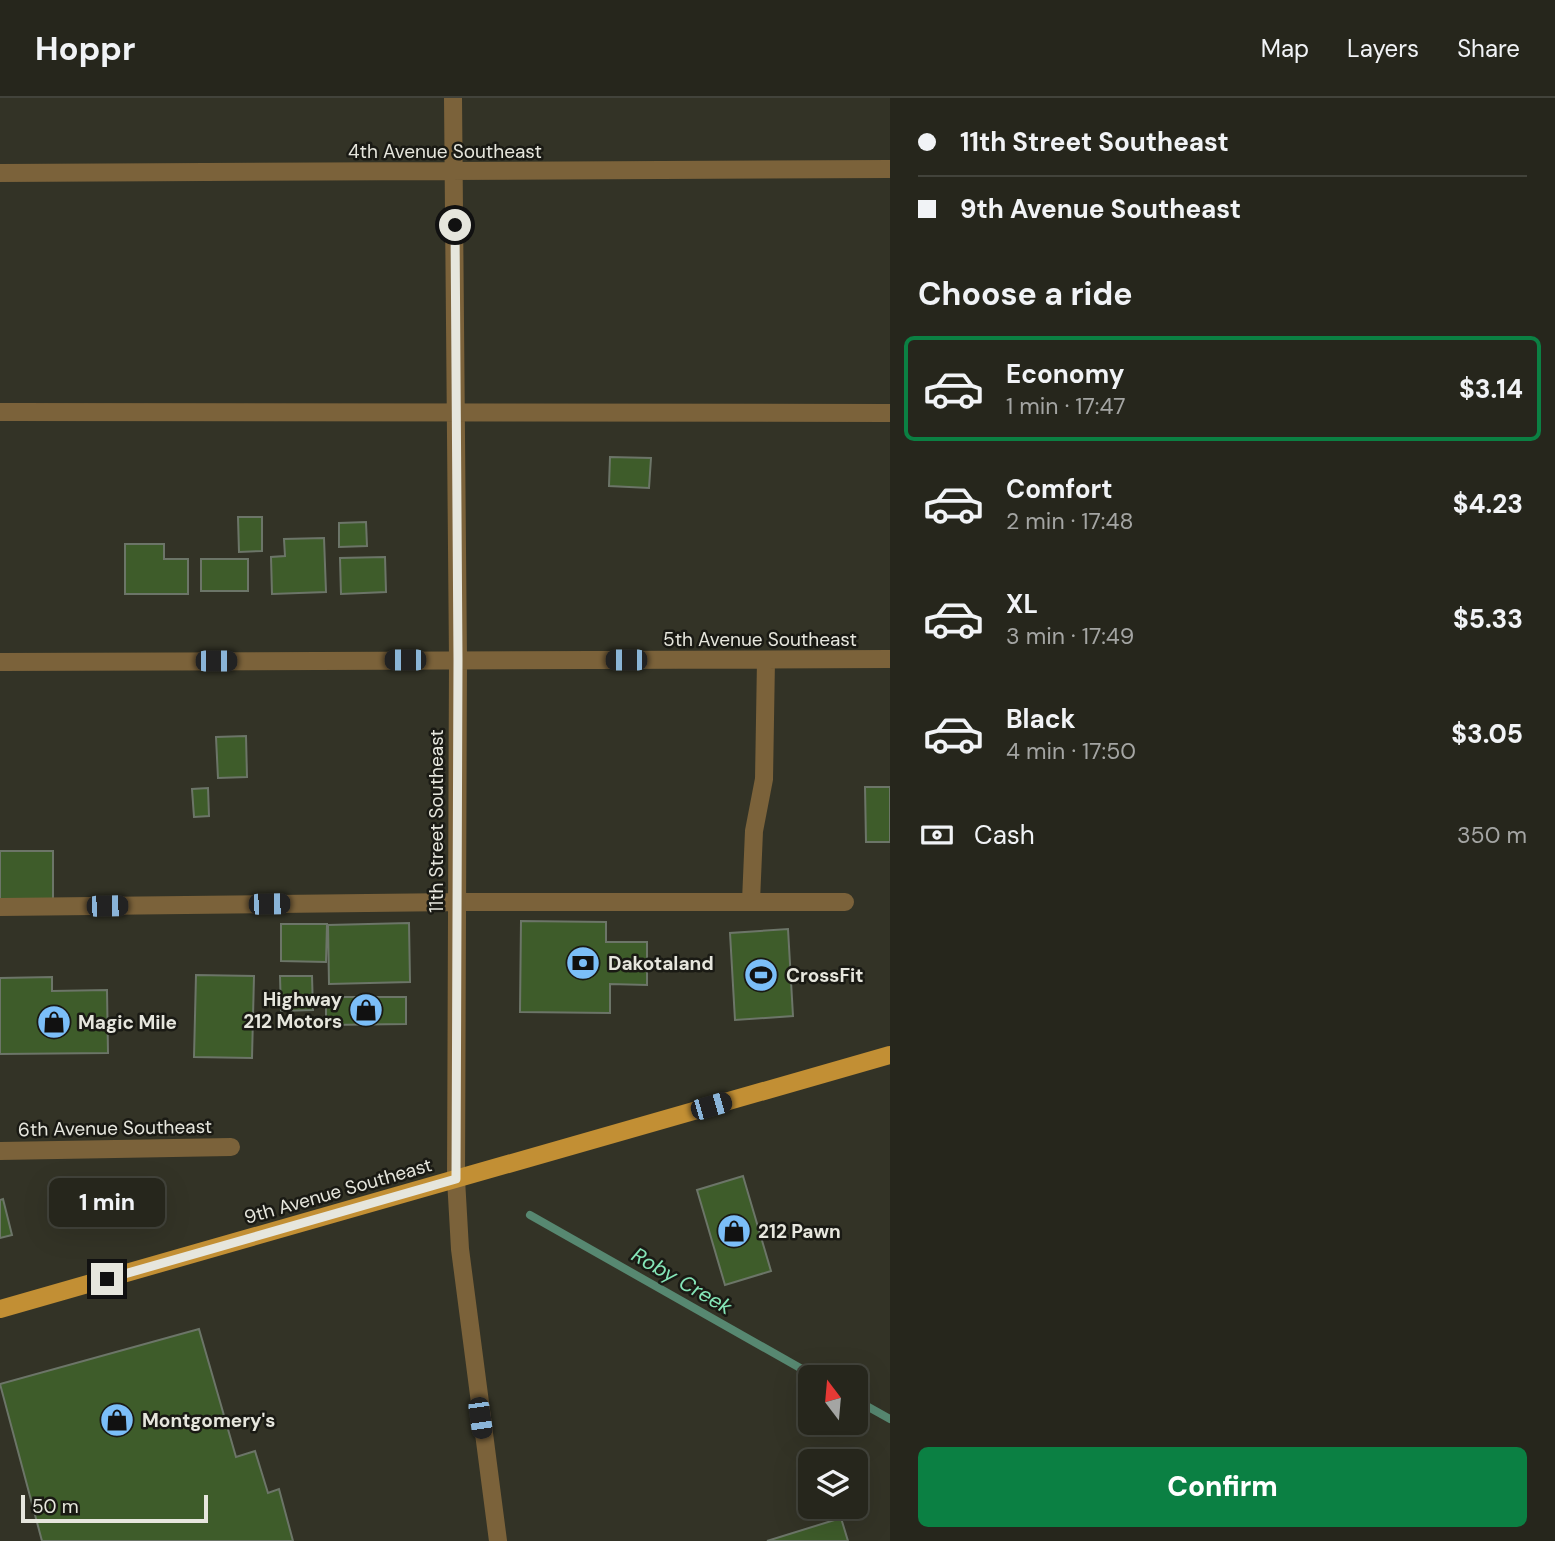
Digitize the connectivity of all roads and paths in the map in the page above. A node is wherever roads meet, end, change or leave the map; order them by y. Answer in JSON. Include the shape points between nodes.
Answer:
{"nodes":[{"id":1,"x":453,"y":98,"type":"edge"},
{"id":2,"x":890,"y":169,"type":"edge"},
{"id":3,"x":454,"y":172,"type":"junction"},
{"id":4,"x":0,"y":173,"type":"edge"},
{"id":5,"x":0,"y":412,"type":"edge"},
{"id":6,"x":458,"y":413,"type":"junction"},
{"id":7,"x":890,"y":413,"type":"edge"},
{"id":8,"x":890,"y":659,"type":"edge"},
{"id":9,"x":458,"y":660,"type":"junction"},
{"id":10,"x":766,"y":660,"type":"junction"},
{"id":11,"x":0,"y":662,"type":"edge"},
{"id":12,"x":751,"y":901,"type":"junction"},
{"id":13,"x":457,"y":902,"type":"junction"},
{"id":14,"x":845,"y":902,"type":"dead end"},
{"id":15,"x":0,"y":907,"type":"edge"},
{"id":16,"x":890,"y":1055,"type":"edge"},
{"id":17,"x":231,"y":1147,"type":"dead end"},
{"id":18,"x":0,"y":1151,"type":"edge"},
{"id":19,"x":456,"y":1179,"type":"junction"},
{"id":20,"x":0,"y":1309,"type":"edge"},
{"id":21,"x":498,"y":1541,"type":"edge"}],
"edges":[{"from":1,"to":3,"type":"street","name":"11th Street Southeast"},
{"from":2,"to":3,"type":"street","name":"4th Avenue Southeast"},
{"from":3,"to":4,"type":"street","name":"4th Avenue Southeast"},
{"from":3,"to":6,"type":"street","name":"11th Street Southeast"},
{"from":5,"to":6,"type":"street"},
{"from":6,"to":7,"type":"street"},
{"from":6,"to":9,"type":"street","name":"11th Street Southeast"},
{"from":8,"to":10,"type":"street","name":"5th Avenue Southeast"},
{"from":9,"to":10,"type":"street","name":"5th Avenue Southeast"},
{"from":9,"to":11,"type":"street","name":"5th Avenue Southeast"},
{"from":9,"to":13,"type":"street","name":"11th Street Southeast"},
{"from":10,"to":12,"type":"street","via":[[765,766],[754,831]]},
{"from":12,"to":13,"type":"street"},
{"from":12,"to":14,"type":"street"},
{"from":13,"to":15,"type":"street"},
{"from":13,"to":19,"type":"street","name":"11th Street Southeast"},
{"from":16,"to":19,"type":"main road","name":"9th Avenue Southeast"},
{"from":17,"to":18,"type":"street","name":"6th Avenue Southeast"},
{"from":19,"to":20,"type":"main road","name":"9th Avenue Southeast"},
{"from":19,"to":21,"type":"street","name":"11th Street Southeast","via":[[460,1249]]}]}
